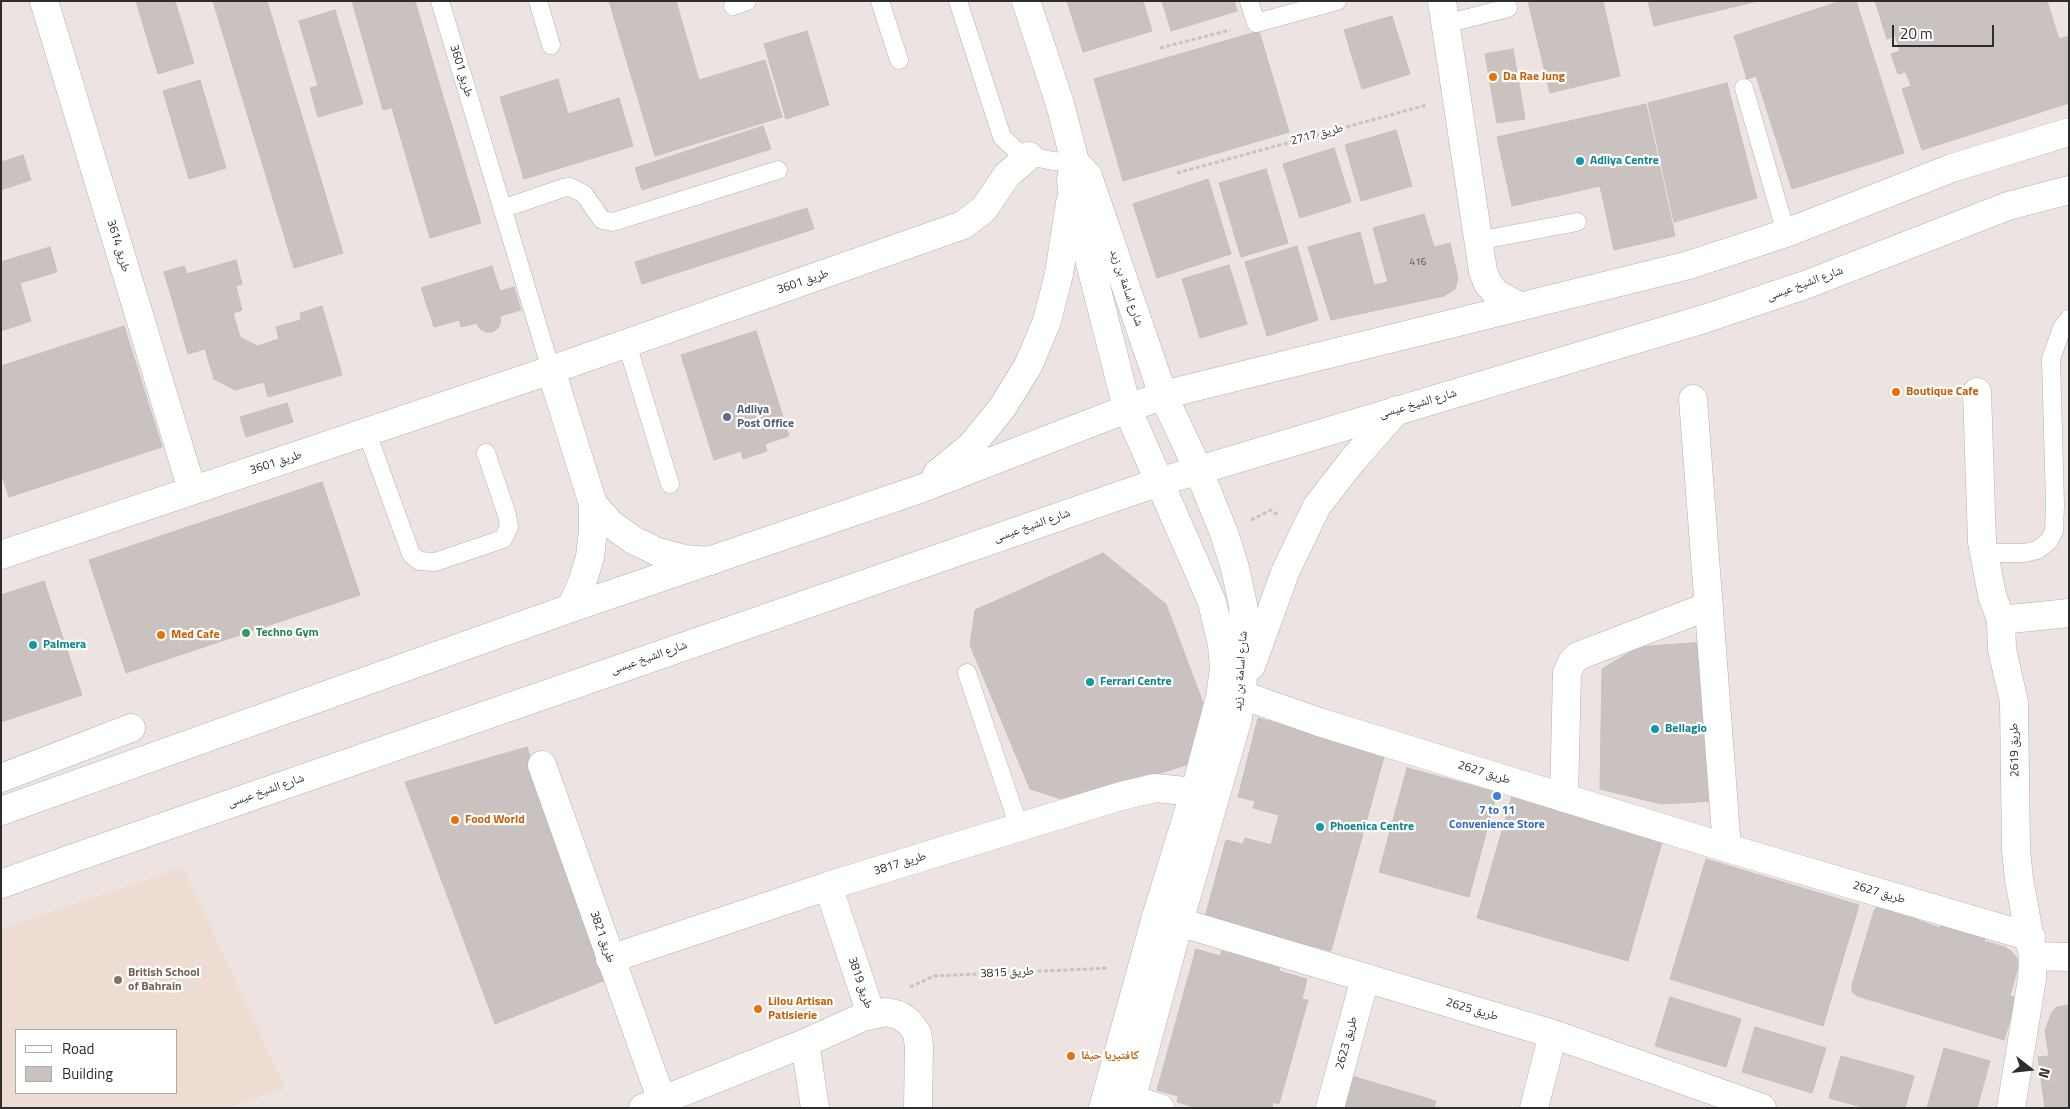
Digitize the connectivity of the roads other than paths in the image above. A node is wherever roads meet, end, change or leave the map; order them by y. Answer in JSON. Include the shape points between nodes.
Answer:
{"nodes":[{"id":1,"x":44,"y":1,"type":"edge"},
{"id":2,"x":440,"y":1,"type":"edge"},
{"id":3,"x":538,"y":1,"type":"edge"},
{"id":4,"x":880,"y":1,"type":"edge"},
{"id":5,"x":958,"y":1,"type":"edge"},
{"id":6,"x":1026,"y":1,"type":"edge"},
{"id":7,"x":1249,"y":1,"type":"edge"},
{"id":8,"x":1337,"y":1,"type":"edge"},
{"id":9,"x":1508,"y":8,"type":"dead end"},
{"id":10,"x":1443,"y":13,"type":"edge"},
{"id":11,"x":551,"y":46,"type":"dead end"},
{"id":12,"x":899,"y":60,"type":"dead end"},
{"id":13,"x":1744,"y":88,"type":"dead end"},
{"id":14,"x":2069,"y":132,"type":"edge"},
{"id":15,"x":1029,"y":156,"type":"junction"},
{"id":16,"x":1075,"y":162,"type":"junction"},
{"id":17,"x":778,"y":170,"type":"dead end"},
{"id":18,"x":2069,"y":190,"type":"edge"},
{"id":19,"x":1072,"y":192,"type":"junction"},
{"id":20,"x":502,"y":209,"type":"junction"},
{"id":21,"x":1578,"y":222,"type":"dead end"},
{"id":22,"x":1786,"y":233,"type":"junction"},
{"id":23,"x":1477,"y":241,"type":"junction"},
{"id":24,"x":1519,"y":306,"type":"junction"},
{"id":25,"x":2069,"y":319,"type":"edge"},
{"id":26,"x":627,"y":344,"type":"junction"},
{"id":27,"x":551,"y":370,"type":"junction"},
{"id":28,"x":1977,"y":392,"type":"dead end"},
{"id":29,"x":1163,"y":395,"type":"junction"},
{"id":30,"x":1693,"y":399,"type":"dead end"},
{"id":31,"x":1127,"y":408,"type":"junction"},
{"id":32,"x":1397,"y":410,"type":"junction"},
{"id":33,"x":367,"y":433,"type":"junction"},
{"id":34,"x":486,"y":453,"type":"dead end"},
{"id":35,"x":1198,"y":469,"type":"junction"},
{"id":36,"x":1159,"y":482,"type":"junction"},
{"id":37,"x":670,"y":484,"type":"dead end"},
{"id":38,"x":920,"y":489,"type":"junction"},
{"id":39,"x":192,"y":490,"type":"junction"},
{"id":40,"x":593,"y":504,"type":"junction"},
{"id":41,"x":1984,"y":553,"type":"junction"},
{"id":42,"x":1,"y":555,"type":"edge"},
{"id":43,"x":711,"y":561,"type":"junction"},
{"id":44,"x":1709,"y":606,"type":"junction"},
{"id":45,"x":571,"y":608,"type":"junction"},
{"id":46,"x":2069,"y":613,"type":"edge"},
{"id":47,"x":2001,"y":620,"type":"junction"},
{"id":48,"x":968,"y":673,"type":"dead end"},
{"id":49,"x":1242,"y":693,"type":"junction"},
{"id":50,"x":131,"y":728,"type":"dead end"},
{"id":51,"x":542,"y":765,"type":"dead end"},
{"id":52,"x":1,"y":778,"type":"edge"},
{"id":53,"x":1205,"y":792,"type":"junction"},
{"id":54,"x":1564,"y":798,"type":"junction"},
{"id":55,"x":1,"y":811,"type":"edge"},
{"id":56,"x":1019,"y":827,"type":"junction"},
{"id":57,"x":1727,"y":848,"type":"junction"},
{"id":58,"x":1,"y":884,"type":"edge"},
{"id":59,"x":828,"y":886,"type":"junction"},
{"id":60,"x":1168,"y":920,"type":"junction"},
{"id":61,"x":2032,"y":947,"type":"junction"},
{"id":62,"x":2069,"y":957,"type":"edge"},
{"id":63,"x":610,"y":959,"type":"junction"},
{"id":64,"x":1365,"y":978,"type":"junction"},
{"id":65,"x":879,"y":1013,"type":"junction"},
{"id":66,"x":1553,"y":1034,"type":"junction"},
{"id":67,"x":805,"y":1043,"type":"junction"},
{"id":68,"x":1131,"y":1103,"type":"edge"},
{"id":69,"x":656,"y":1105,"type":"edge"},
{"id":70,"x":815,"y":1108,"type":"edge"},
{"id":71,"x":918,"y":1108,"type":"edge"},
{"id":72,"x":1103,"y":1108,"type":"edge"},
{"id":73,"x":1160,"y":1108,"type":"edge"},
{"id":74,"x":1330,"y":1108,"type":"edge"},
{"id":75,"x":1534,"y":1108,"type":"edge"},
{"id":76,"x":1762,"y":1108,"type":"edge"},
{"id":77,"x":2011,"y":1108,"type":"edge"}],
"edges":[{"from":1,"to":39,"type":"street","name":"طريق 3614"},
{"from":2,"to":20,"type":"lane","name":"طريق 3601"},
{"from":3,"to":11,"type":"lane"},
{"from":4,"to":12,"type":"lane"},
{"from":5,"to":15,"type":"lane","via":[[1002,136],[1017,151]]},
{"from":6,"to":16,"type":"street","name":"شارع اسامة بن زيد","via":[[1060,104]]},
{"from":7,"to":8,"type":"lane","via":[[1256,23]]},
{"from":9,"to":10,"type":"lane"},
{"from":10,"to":23,"type":"street"},
{"from":13,"to":22,"type":"lane"},
{"from":14,"to":22,"type":"street","via":[[1952,168]]},
{"from":15,"to":16,"type":"lane"},
{"from":15,"to":26,"type":"street","name":"طريق 3601","via":[[1007,175],[984,210],[963,225]]},
{"from":16,"to":19,"type":"street","name":"شارع اسامة بن زيد"},
{"from":16,"to":29,"type":"street","name":"شارع اسامة بن زيد","via":[[1088,176]]},
{"from":17,"to":20,"type":"lane","via":[[613,222],[602,220],[584,194],[570,187]]},
{"from":18,"to":32,"type":"street","name":"شارع الشيخ عيسى","via":[[2008,206],[1805,285],[1704,319]]},
{"from":19,"to":31,"type":"street","name":"شارع اسامة بن زيد"},
{"from":19,"to":38,"type":"street","via":[[1059,274],[1046,321],[1028,366],[1002,408],[971,446]]},
{"from":20,"to":27,"type":"lane","name":"طريق 3601"},
{"from":21,"to":23,"type":"lane"},
{"from":22,"to":24,"type":"street","via":[[1689,266]]},
{"from":23,"to":24,"type":"street","via":[[1488,284],[1497,294]]},
{"from":24,"to":29,"type":"street"},
{"from":25,"to":41,"type":"lane","via":[[2062,328],[2051,359],[2054,531],[2048,542],[2037,550]]},
{"from":26,"to":27,"type":"street","name":"طريق 3601"},
{"from":26,"to":37,"type":"lane"},
{"from":27,"to":33,"type":"street","name":"طريق 3601"},
{"from":27,"to":40,"type":"street","name":"طريق 3601"},
{"from":28,"to":41,"type":"street","name":"طريق 2619"},
{"from":29,"to":31,"type":"street"},
{"from":29,"to":35,"type":"street","name":"شارع اسامة بن زيد"},
{"from":30,"to":44,"type":"street"},
{"from":31,"to":36,"type":"street","name":"شارع اسامة بن زيد"},
{"from":31,"to":38,"type":"street"},
{"from":32,"to":35,"type":"street","name":"شارع الشيخ عيسى"},
{"from":32,"to":49,"type":"street","via":[[1318,506],[1286,570]]},
{"from":33,"to":34,"type":"lane","via":[[412,554],[420,561],[435,562],[503,539],[509,527],[507,515]]},
{"from":33,"to":39,"type":"street","name":"طريق 3601"},
{"from":35,"to":36,"type":"street","name":"شارع الشيخ عيسى"},
{"from":35,"to":49,"type":"street","name":"شارع اسامة بن زيد","via":[[1236,568],[1243,605]]},
{"from":36,"to":53,"type":"street","name":"شارع اسامة بن زيد","via":[[1212,602],[1222,645],[1224,669]]},
{"from":36,"to":58,"type":"street","name":"شارع الشيخ عيسى"},
{"from":38,"to":43,"type":"street"},
{"from":39,"to":42,"type":"street","name":"طريق 3601"},
{"from":40,"to":43,"type":"street","via":[[611,524],[658,552],[684,559]]},
{"from":40,"to":45,"type":"street","name":"طريق 3601","via":[[590,557]]},
{"from":41,"to":47,"type":"street","name":"طريق 2619","via":[[1992,595]]},
{"from":43,"to":45,"type":"street"},
{"from":44,"to":54,"type":"street","via":[[1578,656],[1572,662],[1567,672]]},
{"from":44,"to":57,"type":"street"},
{"from":45,"to":55,"type":"street"},
{"from":46,"to":47,"type":"street"},
{"from":47,"to":61,"type":"street","name":"طريق 2619","via":[[2002,648],[2014,702],[2016,850]]},
{"from":48,"to":56,"type":"lane"},
{"from":49,"to":53,"type":"street","name":"شارع اسامة بن زيد","via":[[1238,718]]},
{"from":49,"to":54,"type":"street","name":"طريق 2627","via":[[1319,722]]},
{"from":50,"to":52,"type":"street"},
{"from":51,"to":63,"type":"street","name":"طريق 3821"},
{"from":53,"to":56,"type":"street","name":"طريق 3817","via":[[1155,788]]},
{"from":53,"to":60,"type":"street","name":"شارع اسامة بن زيد"},
{"from":54,"to":57,"type":"street","name":"طريق 2627"},
{"from":56,"to":59,"type":"street","name":"طريق 3817"},
{"from":57,"to":61,"type":"street","name":"طريق 2627"},
{"from":59,"to":63,"type":"street","name":"طريق 3817"},
{"from":59,"to":65,"type":"street","name":"طريق 3819"},
{"from":60,"to":64,"type":"street","name":"طريق 2625"},
{"from":60,"to":68,"type":"street","name":"شارع اسامة بن زيد"},
{"from":60,"to":72,"type":"street","name":"شارع اسامة بن زيد","via":[[1142,966]]},
{"from":61,"to":62,"type":"street","name":"طريق 2627"},
{"from":61,"to":77,"type":"street","name":"طريق 2619","via":[[2032,979]]},
{"from":63,"to":69,"type":"street","name":"طريق 3821"},
{"from":64,"to":66,"type":"street","name":"طريق 2625"},
{"from":64,"to":74,"type":"street","name":"طريق 2623"},
{"from":65,"to":67,"type":"street"},
{"from":65,"to":71,"type":"street","name":"طريق 3819","via":[[904,1019],[917,1033]]},
{"from":66,"to":75,"type":"street"},
{"from":66,"to":76,"type":"street","name":"طريق 2625"},
{"from":67,"to":69,"type":"street"},
{"from":67,"to":70,"type":"street"},
{"from":68,"to":73,"type":"street"}]}
